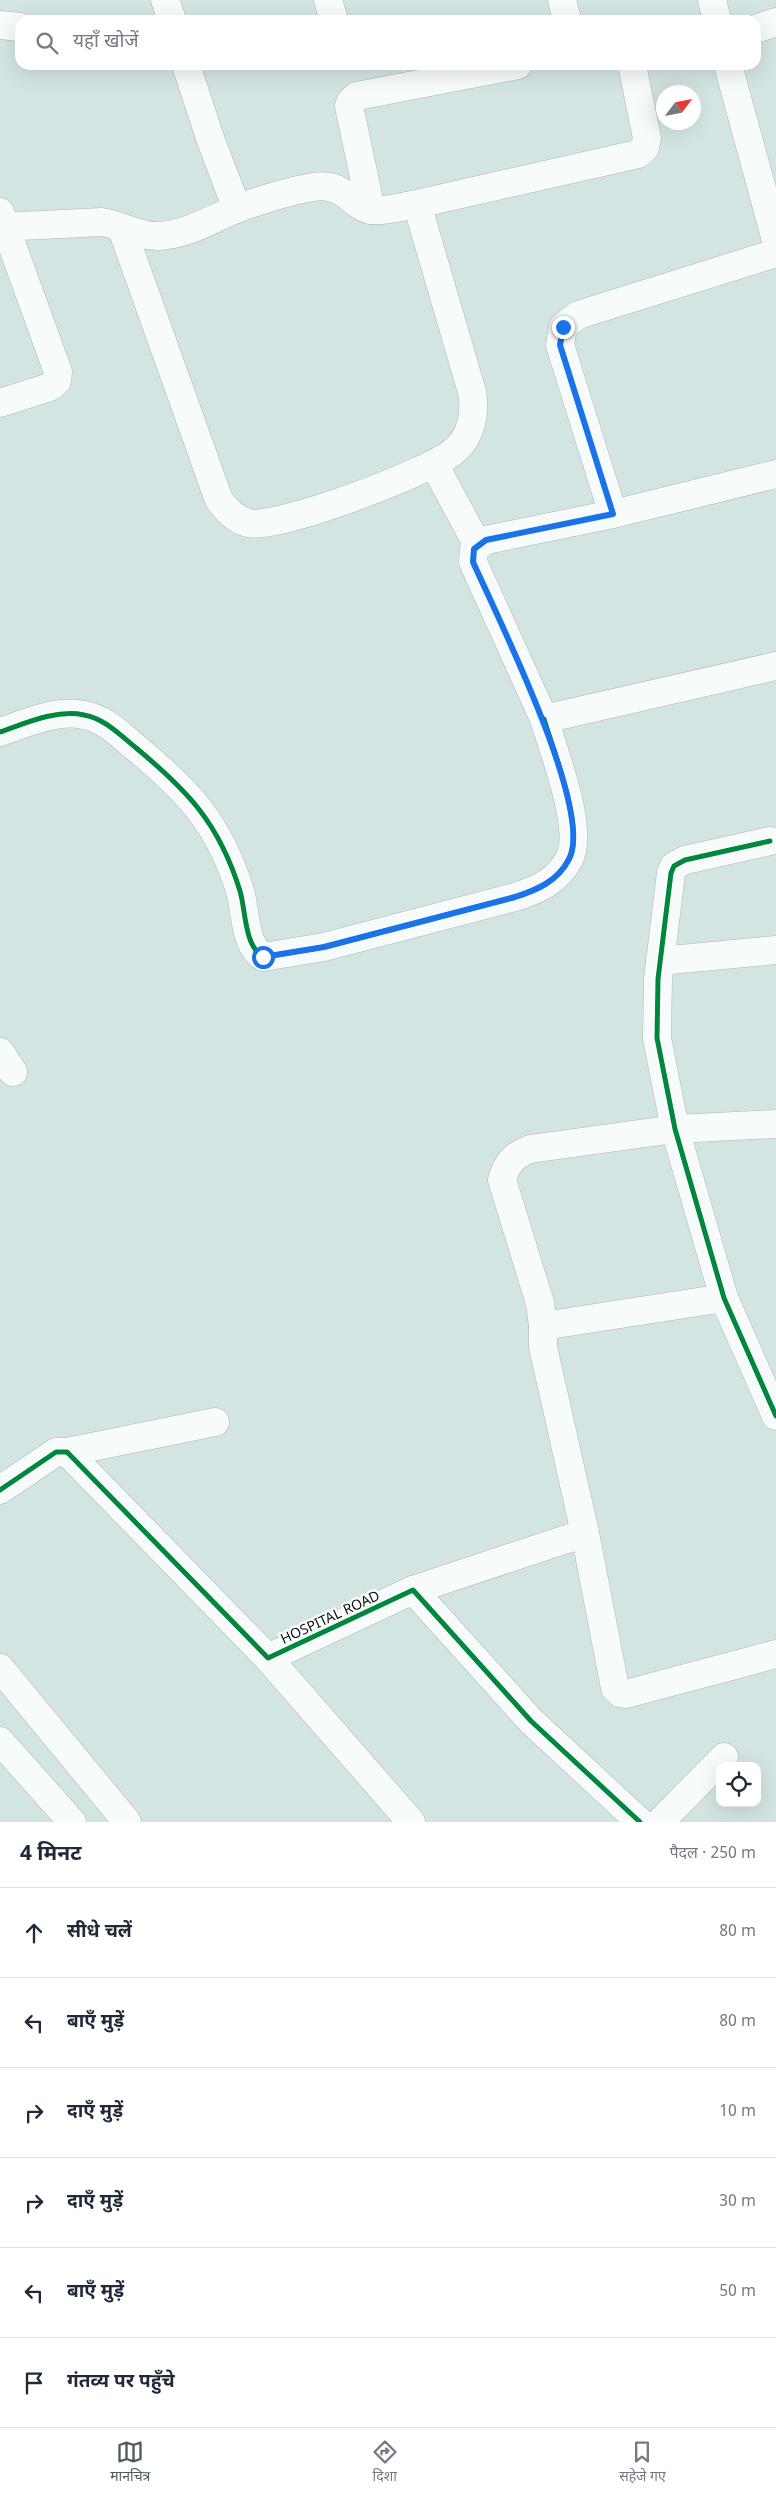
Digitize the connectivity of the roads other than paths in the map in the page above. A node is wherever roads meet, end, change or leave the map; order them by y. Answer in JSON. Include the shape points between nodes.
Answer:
{"nodes":[{"id":1,"x":165,"y":0,"type":"edge"},
{"id":2,"x":328,"y":0,"type":"edge"},
{"id":3,"x":562,"y":0,"type":"edge"},
{"id":4,"x":712,"y":0,"type":"edge"},
{"id":5,"x":170,"y":15,"type":"edge"},
{"id":6,"x":332,"y":15,"type":"edge"},
{"id":7,"x":566,"y":15,"type":"edge"},
{"id":8,"x":716,"y":15,"type":"edge"},
{"id":9,"x":776,"y":22,"type":"edge"},
{"id":10,"x":0,"y":25,"type":"edge"},
{"id":11,"x":15,"y":26,"type":"edge"},
{"id":12,"x":761,"y":27,"type":"edge"},
{"id":13,"x":188,"y":70,"type":"edge"},
{"id":14,"x":492,"y":70,"type":"edge"},
{"id":15,"x":633,"y":70,"type":"edge"},
{"id":16,"x":729,"y":70,"type":"edge"},
{"id":17,"x":417,"y":204,"type":"junction"},
{"id":18,"x":237,"y":209,"type":"junction"},
{"id":19,"x":371,"y":210,"type":"junction"},
{"id":20,"x":2,"y":222,"type":"edge"},
{"id":21,"x":122,"y":229,"type":"junction"},
{"id":22,"x":776,"y":240,"type":"edge"},
{"id":23,"x":776,"y":253,"type":"edge"},
{"id":24,"x":0,"y":403,"type":"edge"},
{"id":25,"x":434,"y":464,"type":"junction"},
{"id":26,"x":776,"y":474,"type":"edge"},
{"id":27,"x":613,"y":514,"type":"junction"},
{"id":28,"x":478,"y":546,"type":"junction"},
{"id":29,"x":776,"y":666,"type":"edge"},
{"id":30,"x":544,"y":719,"type":"junction"},
{"id":31,"x":0,"y":732,"type":"edge"},
{"id":32,"x":770,"y":840,"type":"dead end"},
{"id":33,"x":776,"y":950,"type":"edge"},
{"id":34,"x":660,"y":961,"type":"junction"},
{"id":35,"x":776,"y":1124,"type":"edge"},
{"id":36,"x":675,"y":1129,"type":"junction"},
{"id":37,"x":724,"y":1298,"type":"junction"},
{"id":38,"x":543,"y":1326,"type":"junction"},
{"id":39,"x":776,"y":1416,"type":"edge"},
{"id":40,"x":215,"y":1422,"type":"dead end"},
{"id":41,"x":67,"y":1452,"type":"junction"},
{"id":42,"x":0,"y":1490,"type":"edge"},
{"id":43,"x":585,"y":1532,"type":"junction"},
{"id":44,"x":414,"y":1590,"type":"junction"},
{"id":45,"x":776,"y":1654,"type":"edge"},
{"id":46,"x":268,"y":1658,"type":"junction"},
{"id":47,"x":0,"y":1668,"type":"edge"},
{"id":48,"x":0,"y":1741,"type":"edge"},
{"id":49,"x":724,"y":1757,"type":"dead end"},
{"id":50,"x":72,"y":1822,"type":"edge"},
{"id":51,"x":127,"y":1822,"type":"edge"},
{"id":52,"x":411,"y":1822,"type":"edge"},
{"id":53,"x":640,"y":1822,"type":"edge"},
{"id":54,"x":660,"y":1822,"type":"edge"}],
"edges":[{"from":1,"to":5,"type":"street"},
{"from":2,"to":6,"type":"street"},
{"from":3,"to":7,"type":"street"},
{"from":4,"to":8,"type":"street"},
{"from":9,"to":12,"type":"street"},
{"from":10,"to":11,"type":"street"},
{"from":13,"to":18,"type":"street"},
{"from":14,"to":19,"type":"street","via":[[357,96],[351,100]]},
{"from":15,"to":17,"type":"street","via":[[647,138],[645,148],[638,154]]},
{"from":16,"to":22,"type":"street"},
{"from":17,"to":19,"type":"street"},
{"from":17,"to":25,"type":"street","via":[[474,404],[468,434],[455,451]]},
{"from":18,"to":19,"type":"street","via":[[314,187],[339,189]]},
{"from":18,"to":21,"type":"street","via":[[184,231],[158,236]]},
{"from":20,"to":21,"type":"street","via":[[102,222]]},
{"from":20,"to":24,"type":"street","via":[[58,372],[57,381],[50,387]]},
{"from":21,"to":25,"type":"street","via":[[219,500],[232,516],[249,523],[275,522],[346,500]]},
{"from":23,"to":27,"type":"street","via":[[578,316],[563,327],[560,345]]},
{"from":25,"to":28,"type":"street"},
{"from":26,"to":27,"type":"street"},
{"from":27,"to":28,"type":"street","via":[[486,540]]},
{"from":28,"to":30,"type":"street","via":[[474,549],[473,562]]},
{"from":29,"to":30,"type":"street"},
{"from":30,"to":31,"type":"street","via":[[572,813],[574,833],[570,858],[557,876],[538,889],[515,897],[324,947],[263,957],[251,944],[240,892],[218,836],[201,810],[174,780],[106,723],[85,714],[66,713]]},
{"from":32,"to":34,"type":"street","via":[[686,860],[674,866]]},
{"from":33,"to":34,"type":"street"},
{"from":34,"to":36,"type":"street","via":[[657,1038]]},
{"from":35,"to":36,"type":"street"},
{"from":36,"to":37,"type":"street"},
{"from":36,"to":38,"type":"street","via":[[530,1149],[519,1154],[504,1170],[502,1180],[540,1303]]},
{"from":37,"to":38,"type":"street"},
{"from":37,"to":39,"type":"street"},
{"from":38,"to":43,"type":"street","via":[[543,1347]]},
{"from":40,"to":41,"type":"street"},
{"from":41,"to":42,"type":"street","via":[[56,1452]]},
{"from":41,"to":46,"type":"street","name":"HOSPITAL ROAD"},
{"from":43,"to":44,"type":"street","name":"HOSPITAL ROAD"},
{"from":43,"to":45,"type":"street","via":[[612,1679],[620,1693]]},
{"from":44,"to":46,"type":"street","name":"HOSPITAL ROAD"},
{"from":44,"to":53,"type":"street","via":[[531,1721]]},
{"from":46,"to":52,"type":"street"},
{"from":47,"to":51,"type":"street"},
{"from":48,"to":50,"type":"street"},
{"from":49,"to":54,"type":"street"}]}
